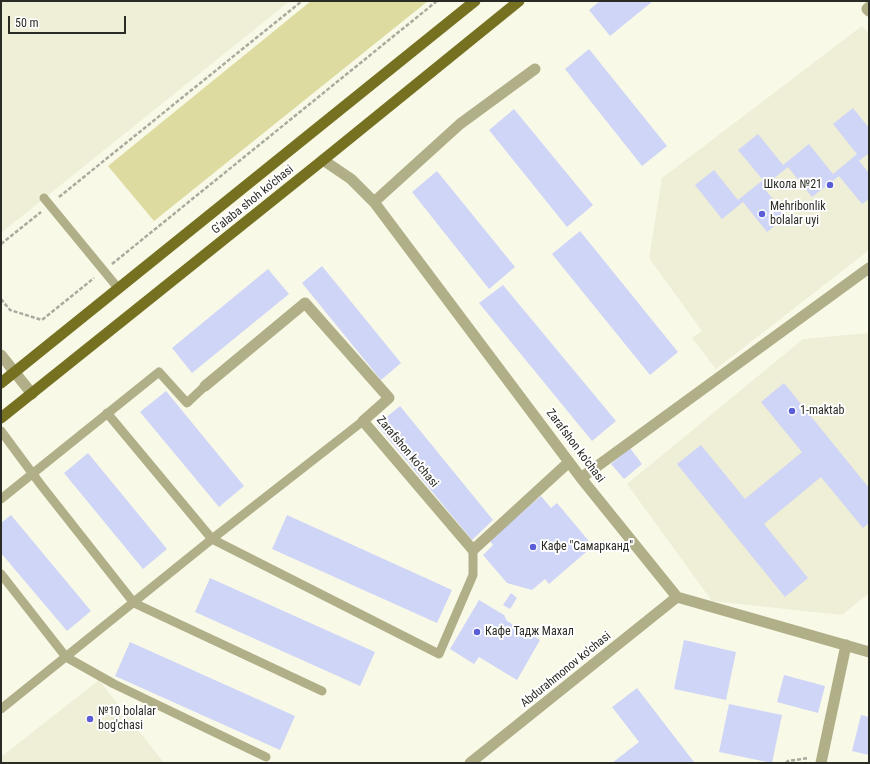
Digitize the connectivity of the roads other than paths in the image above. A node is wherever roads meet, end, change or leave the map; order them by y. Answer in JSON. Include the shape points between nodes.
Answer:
{"nodes":[{"id":1,"x":475,"y":1,"type":"edge"},
{"id":2,"x":519,"y":1,"type":"edge"},
{"id":3,"x":535,"y":69,"type":"dead end"},
{"id":4,"x":323,"y":160,"type":"junction"},
{"id":5,"x":47,"y":202,"type":"road end"},
{"id":6,"x":374,"y":202,"type":"junction"},
{"id":7,"x":869,"y":268,"type":"edge"},
{"id":8,"x":118,"y":288,"type":"junction"},
{"id":9,"x":1,"y":355,"type":"edge"},
{"id":10,"x":14,"y":372,"type":"junction"},
{"id":11,"x":1,"y":383,"type":"edge"},
{"id":12,"x":205,"y":386,"type":"joint"},
{"id":13,"x":32,"y":394,"type":"junction"},
{"id":14,"x":107,"y":413,"type":"junction"},
{"id":15,"x":1,"y":418,"type":"edge"},
{"id":16,"x":363,"y":421,"type":"junction"},
{"id":17,"x":1,"y":431,"type":"edge"},
{"id":18,"x":569,"y":462,"type":"junction"},
{"id":19,"x":33,"y":473,"type":"junction"},
{"id":20,"x":582,"y":478,"type":"junction"},
{"id":21,"x":1,"y":500,"type":"edge"},
{"id":22,"x":212,"y":540,"type":"junction"},
{"id":23,"x":472,"y":550,"type":"junction"},
{"id":24,"x":1,"y":574,"type":"edge"},
{"id":25,"x":677,"y":597,"type":"junction"},
{"id":26,"x":134,"y":603,"type":"junction"},
{"id":27,"x":846,"y":646,"type":"junction"},
{"id":28,"x":869,"y":652,"type":"edge"},
{"id":29,"x":66,"y":657,"type":"junction"},
{"id":30,"x":322,"y":691,"type":"dead end"},
{"id":31,"x":1,"y":709,"type":"edge"},
{"id":32,"x":266,"y":757,"type":"dead end"},
{"id":33,"x":822,"y":759,"type":"edge"},
{"id":34,"x":470,"y":763,"type":"edge"}],
"edges":[{"from":1,"to":8,"type":"main road","name":"G'alaba shoh ko'chasi"},
{"from":2,"to":4,"type":"main road","name":"G'alaba shoh ko'chasi"},
{"from":3,"to":6,"type":"street","via":[[460,124]]},
{"from":4,"to":6,"type":"street","name":"Zarafshon ko'chasi","via":[[351,179]]},
{"from":4,"to":13,"type":"main road","name":"G'alaba shoh ko'chasi"},
{"from":5,"to":8,"type":"lane"},
{"from":6,"to":18,"type":"street","name":"Zarafshon ko'chasi"},
{"from":7,"to":20,"type":"street"},
{"from":8,"to":10,"type":"main road","name":"G'alaba shoh ko'chasi"},
{"from":9,"to":10,"type":"street"},
{"from":10,"to":11,"type":"main road","name":"G'alaba shoh ko'chasi"},
{"from":10,"to":13,"type":"street"},
{"from":12,"to":14,"type":"lane","via":[[187,403],[159,372]]},
{"from":12,"to":16,"type":"street","name":"Zarafshon ko‘chasi","via":[[305,303],[389,398]]},
{"from":13,"to":15,"type":"main road","name":"G'alaba shoh ko'chasi"},
{"from":14,"to":19,"type":"lane"},
{"from":14,"to":22,"type":"lane"},
{"from":16,"to":22,"type":"lane"},
{"from":16,"to":23,"type":"street","name":"Zarafshon ko‘chasi"},
{"from":17,"to":19,"type":"lane"},
{"from":18,"to":20,"type":"street","name":"Zarafshon ko'chasi"},
{"from":18,"to":23,"type":"street"},
{"from":19,"to":21,"type":"lane"},
{"from":19,"to":26,"type":"lane"},
{"from":20,"to":25,"type":"street","name":"Zarafshon ko'chasi"},
{"from":22,"to":23,"type":"lane","via":[[439,654],[473,576]]},
{"from":22,"to":26,"type":"lane"},
{"from":24,"to":29,"type":"lane"},
{"from":25,"to":27,"type":"street"},
{"from":25,"to":34,"type":"street","name":"Abdurahmonov ko'chasi"},
{"from":26,"to":29,"type":"lane"},
{"from":26,"to":30,"type":"lane"},
{"from":27,"to":28,"type":"street"},
{"from":27,"to":33,"type":"street"},
{"from":29,"to":31,"type":"lane"},
{"from":29,"to":32,"type":"lane","via":[[114,684]]}]}
